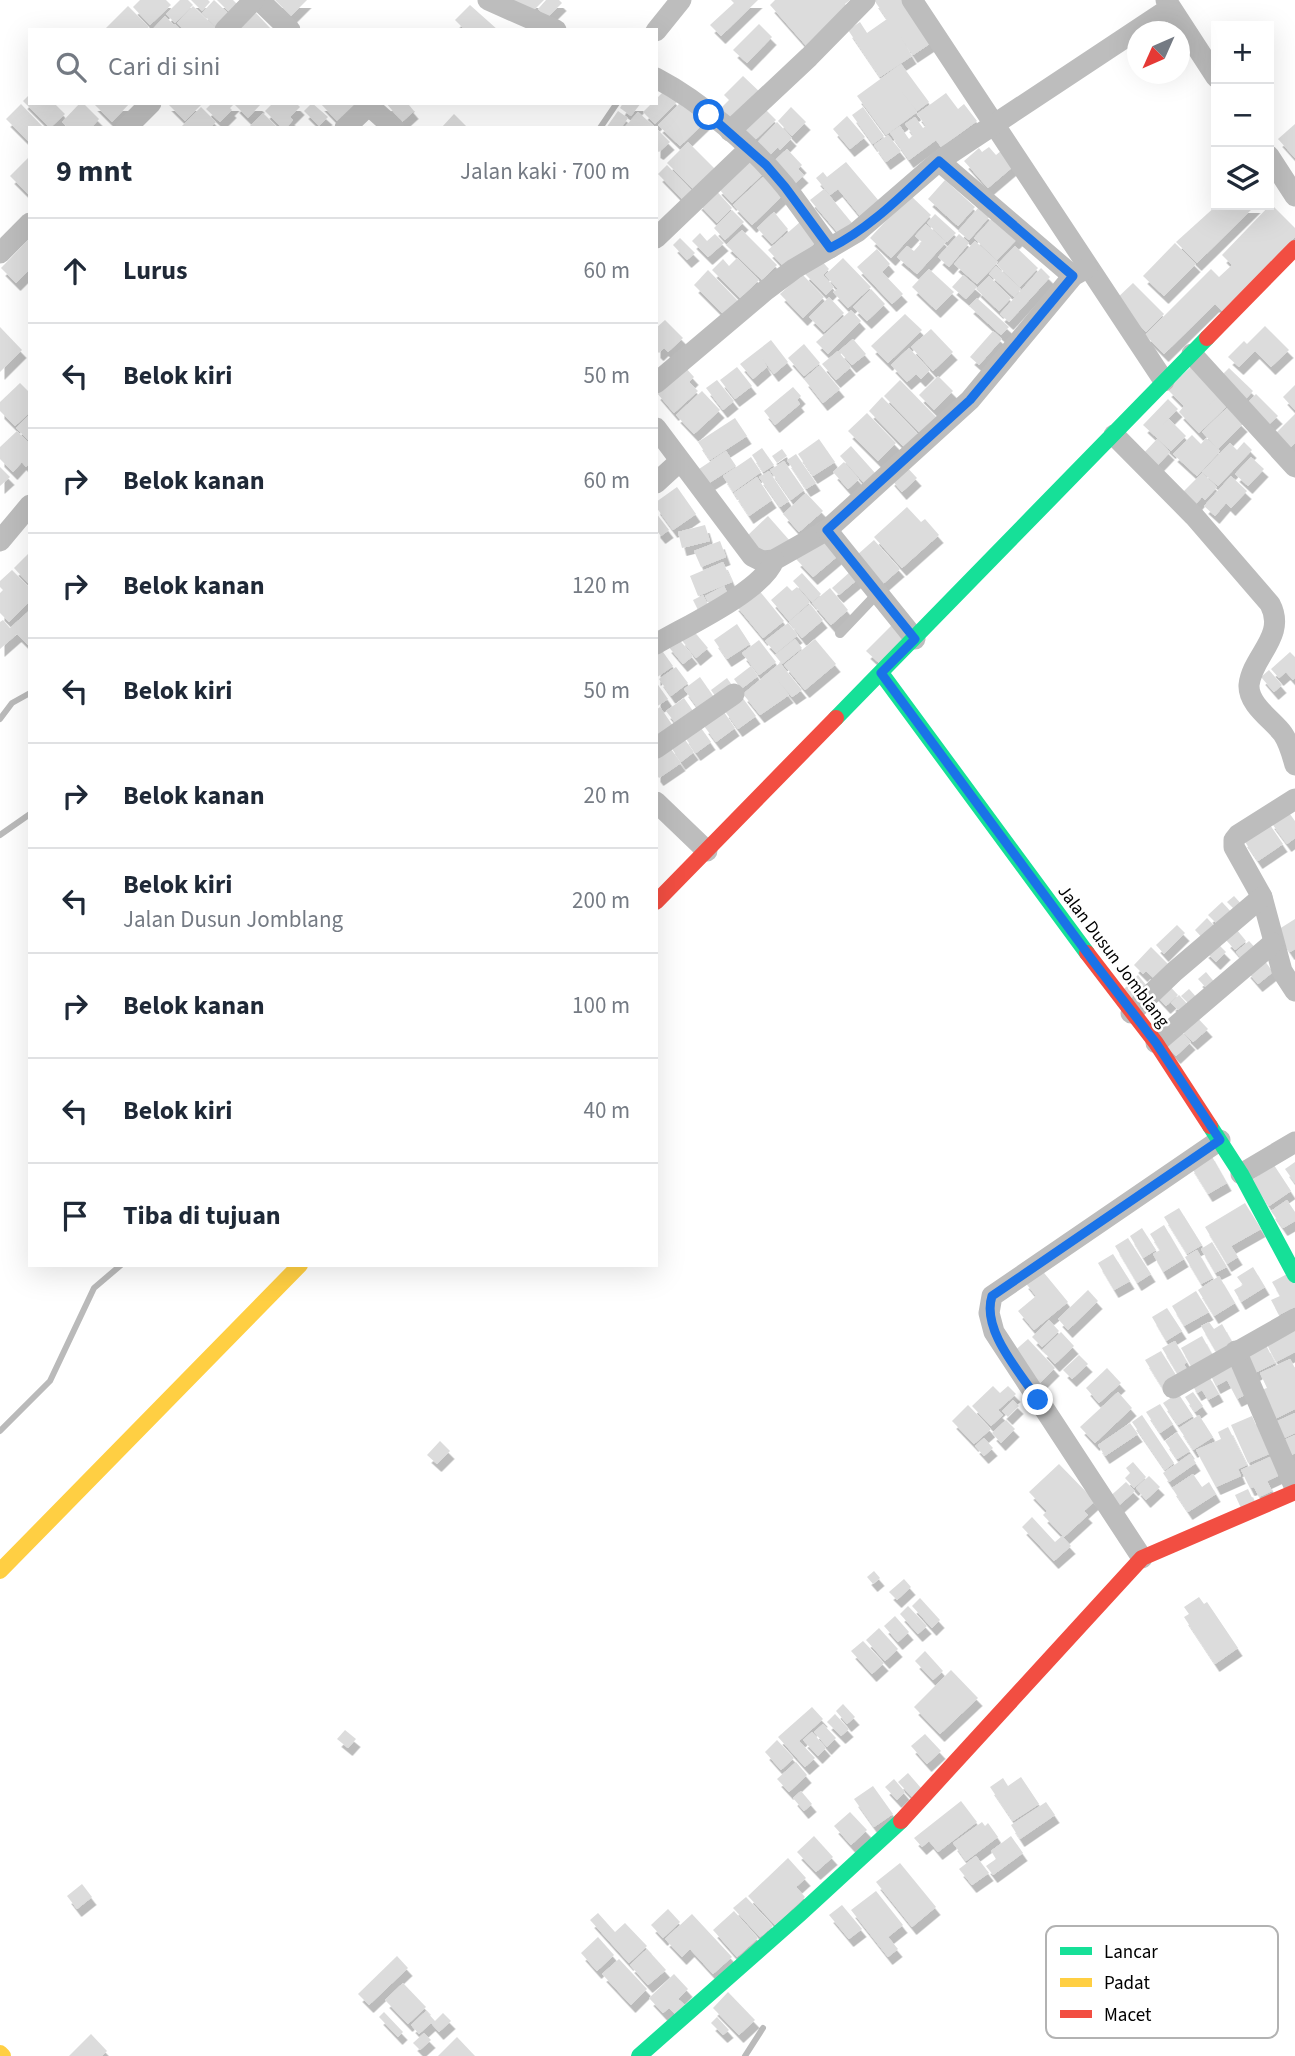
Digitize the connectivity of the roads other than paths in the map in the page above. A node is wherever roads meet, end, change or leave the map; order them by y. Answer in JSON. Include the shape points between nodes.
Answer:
{"nodes":[{"id":1,"x":488,"y":0,"type":"edge"},
{"id":2,"x":681,"y":0,"type":"edge"},
{"id":3,"x":865,"y":0,"type":"edge"},
{"id":4,"x":912,"y":0,"type":"edge"},
{"id":5,"x":252,"y":1,"type":"edge"},
{"id":6,"x":1168,"y":4,"type":"edge"},
{"id":7,"x":227,"y":28,"type":"edge"},
{"id":8,"x":287,"y":28,"type":"edge"},
{"id":9,"x":551,"y":28,"type":"edge"},
{"id":10,"x":658,"y":29,"type":"edge"},
{"id":11,"x":1211,"y":69,"type":"edge"},
{"id":12,"x":658,"y":79,"type":"edge"},
{"id":13,"x":149,"y":105,"type":"edge"},
{"id":14,"x":366,"y":105,"type":"edge"},
{"id":15,"x":368,"y":105,"type":"edge"},
{"id":16,"x":994,"y":125,"type":"junction"},
{"id":17,"x":128,"y":126,"type":"edge"},
{"id":18,"x":347,"y":126,"type":"edge"},
{"id":19,"x":392,"y":126,"type":"edge"},
{"id":20,"x":730,"y":131,"type":"junction"},
{"id":21,"x":749,"y":149,"type":"junction"},
{"id":22,"x":939,"y":161,"type":"junction"},
{"id":23,"x":1274,"y":164,"type":"edge"},
{"id":24,"x":1295,"y":196,"type":"edge"},
{"id":25,"x":27,"y":230,"type":"edge"},
{"id":26,"x":658,"y":236,"type":"edge"},
{"id":27,"x":830,"y":248,"type":"junction"},
{"id":28,"x":1295,"y":248,"type":"edge"},
{"id":29,"x":0,"y":253,"type":"edge"},
{"id":30,"x":1080,"y":272,"type":"junction"},
{"id":31,"x":1192,"y":354,"type":"junction"},
{"id":32,"x":658,"y":381,"type":"edge"},
{"id":33,"x":1164,"y":381,"type":"junction"},
{"id":34,"x":658,"y":431,"type":"edge"},
{"id":35,"x":1114,"y":435,"type":"junction"},
{"id":36,"x":680,"y":461,"type":"junction"},
{"id":37,"x":1295,"y":467,"type":"edge"},
{"id":38,"x":658,"y":481,"type":"edge"},
{"id":39,"x":28,"y":507,"type":"edge"},
{"id":40,"x":827,"y":530,"type":"junction"},
{"id":41,"x":0,"y":541,"type":"edge"},
{"id":42,"x":774,"y":560,"type":"junction"},
{"id":43,"x":878,"y":593,"type":"junction"},
{"id":44,"x":840,"y":633,"type":"dead end"},
{"id":45,"x":915,"y":639,"type":"junction"},
{"id":46,"x":658,"y":643,"type":"edge"},
{"id":47,"x":881,"y":673,"type":"junction"},
{"id":48,"x":734,"y":694,"type":"dead end"},
{"id":49,"x":658,"y":747,"type":"edge"},
{"id":50,"x":1295,"y":765,"type":"edge"},
{"id":51,"x":1295,"y":799,"type":"edge"},
{"id":52,"x":658,"y":804,"type":"edge"},
{"id":53,"x":707,"y":851,"type":"junction"},
{"id":54,"x":1262,"y":897,"type":"junction"},
{"id":55,"x":658,"y":900,"type":"edge"},
{"id":56,"x":1273,"y":943,"type":"junction"},
{"id":57,"x":1295,"y":991,"type":"edge"},
{"id":58,"x":1131,"y":1013,"type":"junction"},
{"id":59,"x":1156,"y":1043,"type":"junction"},
{"id":60,"x":1220,"y":1140,"type":"junction"},
{"id":61,"x":1295,"y":1142,"type":"edge"},
{"id":62,"x":1241,"y":1174,"type":"junction"},
{"id":63,"x":298,"y":1267,"type":"edge"},
{"id":64,"x":1295,"y":1275,"type":"edge"},
{"id":65,"x":1295,"y":1319,"type":"edge"},
{"id":66,"x":1236,"y":1352,"type":"junction"},
{"id":67,"x":1173,"y":1388,"type":"dead end"},
{"id":68,"x":1295,"y":1490,"type":"edge"},
{"id":69,"x":1142,"y":1558,"type":"junction"},
{"id":70,"x":0,"y":1571,"type":"edge"},
{"id":71,"x":639,"y":2056,"type":"edge"}],
"edges":[{"from":1,"to":9,"type":"street"},
{"from":2,"to":10,"type":"street"},
{"from":3,"to":20,"type":"street"},
{"from":4,"to":16,"type":"street"},
{"from":5,"to":7,"type":"street"},
{"from":5,"to":8,"type":"street"},
{"from":6,"to":11,"type":"street"},
{"from":6,"to":16,"type":"street"},
{"from":12,"to":20,"type":"street"},
{"from":13,"to":17,"type":"street"},
{"from":14,"to":18,"type":"street"},
{"from":15,"to":19,"type":"street"},
{"from":16,"to":22,"type":"street"},
{"from":16,"to":30,"type":"street"},
{"from":20,"to":21,"type":"street"},
{"from":21,"to":26,"type":"street"},
{"from":21,"to":27,"type":"street","via":[[785,187]]},
{"from":22,"to":27,"type":"street","via":[[858,232]]},
{"from":22,"to":30,"type":"street"},
{"from":23,"to":24,"type":"street"},
{"from":25,"to":29,"type":"street"},
{"from":27,"to":32,"type":"street","via":[[766,290]]},
{"from":28,"to":31,"type":"street"},
{"from":30,"to":33,"type":"street"},
{"from":30,"to":40,"type":"street","via":[[970,400]]},
{"from":31,"to":33,"type":"street"},
{"from":31,"to":37,"type":"street"},
{"from":33,"to":35,"type":"street"},
{"from":34,"to":36,"type":"street"},
{"from":35,"to":45,"type":"street"},
{"from":35,"to":50,"type":"street","via":[[1194,516],[1275,614],[1276,626],[1249,683],[1250,694],[1284,736]]},
{"from":36,"to":38,"type":"street"},
{"from":36,"to":42,"type":"street","via":[[752,556]]},
{"from":39,"to":41,"type":"street"},
{"from":40,"to":42,"type":"street"},
{"from":40,"to":43,"type":"street"},
{"from":42,"to":46,"type":"street","via":[[750,589]]},
{"from":43,"to":44,"type":"lane"},
{"from":43,"to":45,"type":"street"},
{"from":45,"to":47,"type":"street"},
{"from":47,"to":53,"type":"street"},
{"from":47,"to":58,"type":"street","name":"Jalan Dusun Jomblang"},
{"from":48,"to":49,"type":"street"},
{"from":51,"to":54,"type":"street","via":[[1234,840]]},
{"from":52,"to":53,"type":"street"},
{"from":53,"to":55,"type":"street"},
{"from":54,"to":56,"type":"street"},
{"from":54,"to":58,"type":"street"},
{"from":56,"to":57,"type":"street"},
{"from":56,"to":59,"type":"street"},
{"from":58,"to":59,"type":"street","name":"Jalan Dusun Jomblang"},
{"from":59,"to":60,"type":"street","name":"Jalan Dusun Jomblang"},
{"from":60,"to":62,"type":"street","name":"Jalan Dusun Jomblang"},
{"from":60,"to":69,"type":"street","via":[[992,1296],[989,1304],[994,1332]]},
{"from":61,"to":62,"type":"street"},
{"from":62,"to":64,"type":"street","name":"Jalan Dusun Jomblang"},
{"from":63,"to":70,"type":"street"},
{"from":65,"to":66,"type":"street"},
{"from":66,"to":67,"type":"street"},
{"from":66,"to":68,"type":"street"},
{"from":68,"to":69,"type":"street"},
{"from":69,"to":71,"type":"street","via":[[904,1818]]}]}
